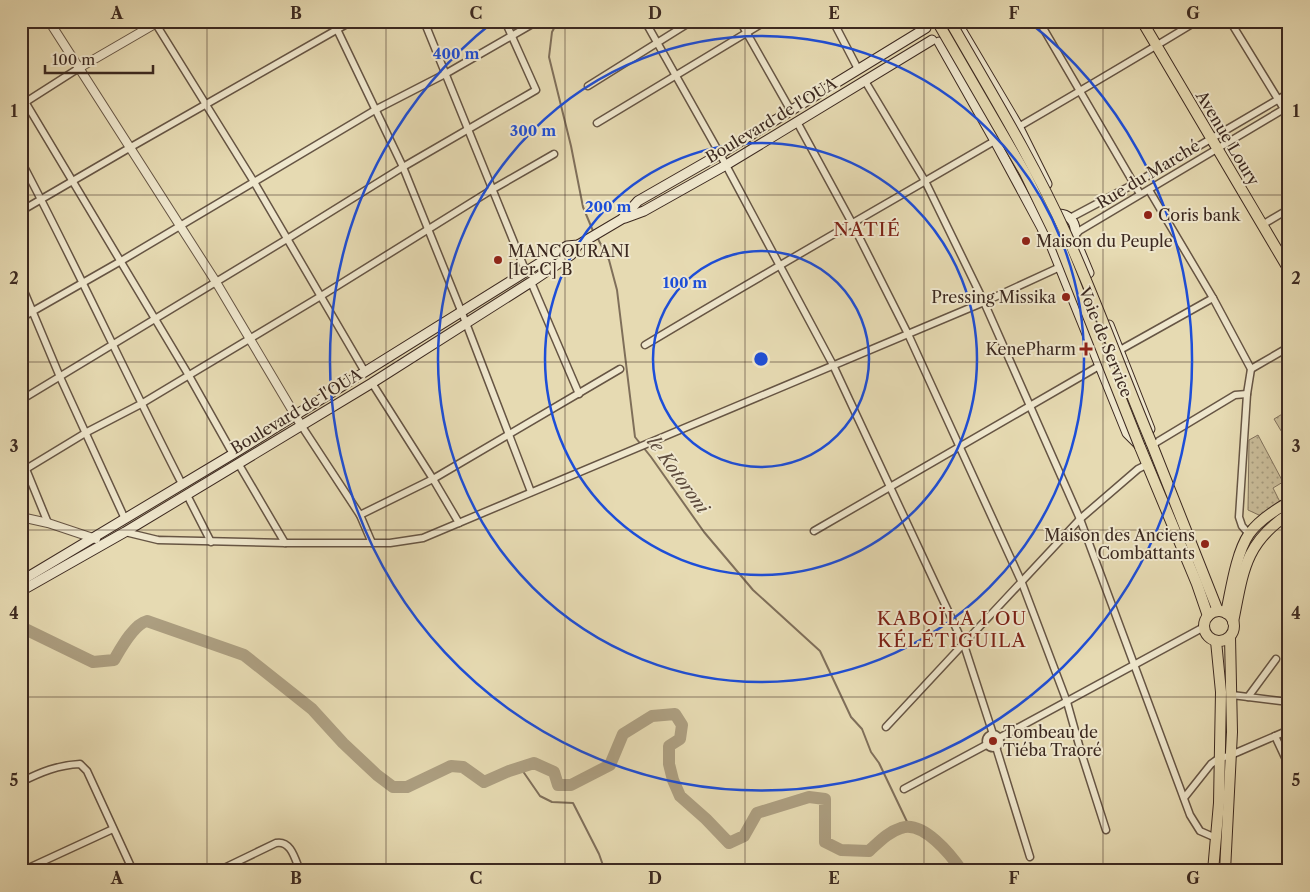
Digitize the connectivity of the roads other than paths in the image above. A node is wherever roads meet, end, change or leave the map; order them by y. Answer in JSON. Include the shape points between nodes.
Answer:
{"nodes":[{"id":1,"x":49,"y":21,"type":"edge"},
{"id":2,"x":333,"y":21,"type":"edge"},
{"id":3,"x":352,"y":21,"type":"edge"},
{"id":4,"x":424,"y":21,"type":"edge"},
{"id":5,"x":505,"y":21,"type":"edge"},
{"id":6,"x":645,"y":21,"type":"edge"},
{"id":7,"x":692,"y":21,"type":"edge"},
{"id":8,"x":740,"y":21,"type":"edge"},
{"id":9,"x":766,"y":21,"type":"edge"},
{"id":10,"x":833,"y":21,"type":"edge"},
{"id":11,"x":1039,"y":21,"type":"edge"},
{"id":12,"x":1142,"y":21,"type":"edge"},
{"id":13,"x":1197,"y":21,"type":"edge"},
{"id":14,"x":1230,"y":21,"type":"edge"},
{"id":15,"x":157,"y":22,"type":"edge"},
{"id":16,"x":534,"y":23,"type":"dead end"},
{"id":17,"x":928,"y":23,"type":"edge"},
{"id":18,"x":957,"y":23,"type":"edge"},
{"id":19,"x":337,"y":31,"type":"junction"},
{"id":20,"x":746,"y":32,"type":"junction"},
{"id":21,"x":512,"y":36,"type":"junction"},
{"id":22,"x":936,"y":41,"type":"junction"},
{"id":23,"x":657,"y":42,"type":"junction"},
{"id":24,"x":1156,"y":46,"type":"junction"},
{"id":25,"x":79,"y":68,"type":"junction"},
{"id":26,"x":858,"y":69,"type":"junction"},
{"id":27,"x":447,"y":74,"type":"junction"},
{"id":28,"x":676,"y":75,"type":"junction"},
{"id":29,"x":865,"y":81,"type":"junction"},
{"id":30,"x":588,"y":86,"type":"dead end"},
{"id":31,"x":1080,"y":91,"type":"junction"},
{"id":32,"x":1289,"y":93,"type":"edge"},
{"id":33,"x":21,"y":95,"type":"edge"},
{"id":34,"x":1278,"y":98,"type":"junction"},
{"id":35,"x":24,"y":104,"type":"edge"},
{"id":36,"x":206,"y":104,"type":"junction"},
{"id":37,"x":1286,"y":108,"type":"edge"},
{"id":38,"x":376,"y":110,"type":"junction"},
{"id":39,"x":790,"y":111,"type":"junction"},
{"id":40,"x":797,"y":122,"type":"junction"},
{"id":41,"x":597,"y":123,"type":"dead end"},
{"id":42,"x":1019,"y":126,"type":"junction"},
{"id":43,"x":469,"y":129,"type":"junction"},
{"id":44,"x":1211,"y":139,"type":"junction"},
{"id":45,"x":995,"y":141,"type":"junction"},
{"id":46,"x":131,"y":147,"type":"junction"},
{"id":47,"x":1217,"y":149,"type":"junction"},
{"id":48,"x":554,"y":154,"type":"dead end"},
{"id":49,"x":720,"y":154,"type":"junction"},
{"id":50,"x":21,"y":161,"type":"edge"},
{"id":51,"x":726,"y":165,"type":"junction"},
{"id":52,"x":402,"y":167,"type":"junction"},
{"id":53,"x":74,"y":180,"type":"junction"},
{"id":54,"x":925,"y":181,"type":"junction"},
{"id":55,"x":254,"y":182,"type":"junction"},
{"id":56,"x":1134,"y":184,"type":"junction"},
{"id":57,"x":493,"y":190,"type":"junction"},
{"id":58,"x":1148,"y":190,"type":"junction"},
{"id":59,"x":1140,"y":194,"type":"junction"},
{"id":60,"x":41,"y":199,"type":"junction"},
{"id":61,"x":1289,"y":209,"type":"edge"},
{"id":62,"x":21,"y":211,"type":"edge"},
{"id":63,"x":1061,"y":214,"type":"junction"},
{"id":64,"x":1070,"y":218,"type":"junction"},
{"id":65,"x":622,"y":219,"type":"junction"},
{"id":66,"x":852,"y":223,"type":"junction"},
{"id":67,"x":1262,"y":225,"type":"junction"},
{"id":68,"x":180,"y":226,"type":"junction"},
{"id":69,"x":428,"y":230,"type":"junction"},
{"id":70,"x":1042,"y":230,"type":"junction"},
{"id":71,"x":1074,"y":237,"type":"junction"},
{"id":72,"x":287,"y":239,"type":"junction"},
{"id":73,"x":578,"y":245,"type":"junction"},
{"id":74,"x":1051,"y":245,"type":"junction"},
{"id":75,"x":121,"y":261,"type":"junction"},
{"id":76,"x":780,"y":264,"type":"junction"},
{"id":77,"x":1060,"y":267,"type":"junction"},
{"id":78,"x":1289,"y":270,"type":"edge"},
{"id":79,"x":526,"y":272,"type":"junction"},
{"id":80,"x":216,"y":282,"type":"junction"},
{"id":81,"x":530,"y":282,"type":"junction"},
{"id":82,"x":83,"y":283,"type":"junction"},
{"id":83,"x":21,"y":284,"type":"edge"},
{"id":84,"x":321,"y":296,"type":"junction"},
{"id":85,"x":1213,"y":298,"type":"junction"},
{"id":86,"x":984,"y":302,"type":"junction"},
{"id":87,"x":33,"y":311,"type":"junction"},
{"id":88,"x":461,"y":312,"type":"junction"},
{"id":89,"x":21,"y":318,"type":"edge"},
{"id":90,"x":154,"y":320,"type":"junction"},
{"id":91,"x":466,"y":323,"type":"junction"},
{"id":92,"x":908,"y":334,"type":"junction"},
{"id":93,"x":250,"y":338,"type":"junction"},
{"id":94,"x":112,"y":345,"type":"junction"},
{"id":95,"x":645,"y":345,"type":"dead end"},
{"id":96,"x":1289,"y":347,"type":"edge"},
{"id":97,"x":1120,"y":350,"type":"junction"},
{"id":98,"x":832,"y":365,"type":"junction"},
{"id":99,"x":1099,"y":366,"type":"junction"},
{"id":100,"x":620,"y":368,"type":"dead end"},
{"id":101,"x":1252,"y":369,"type":"junction"},
{"id":102,"x":365,"y":372,"type":"junction"},
{"id":103,"x":188,"y":374,"type":"junction"},
{"id":104,"x":60,"y":377,"type":"junction"},
{"id":105,"x":372,"y":383,"type":"junction"},
{"id":106,"x":579,"y":394,"type":"junction"},
{"id":107,"x":1247,"y":394,"type":"junction"},
{"id":108,"x":21,"y":400,"type":"edge"},
{"id":109,"x":141,"y":404,"type":"junction"},
{"id":110,"x":1030,"y":406,"type":"junction"},
{"id":111,"x":295,"y":415,"type":"junction"},
{"id":112,"x":301,"y":425,"type":"junction"},
{"id":113,"x":86,"y":432,"type":"junction"},
{"id":114,"x":509,"y":435,"type":"junction"},
{"id":115,"x":1151,"y":443,"type":"junction"},
{"id":116,"x":961,"y":447,"type":"junction"},
{"id":117,"x":1140,"y":447,"type":"junction"},
{"id":118,"x":233,"y":454,"type":"junction"},
{"id":119,"x":21,"y":457,"type":"edge"},
{"id":120,"x":238,"y":463,"type":"junction"},
{"id":121,"x":1148,"y":464,"type":"junction"},
{"id":122,"x":26,"y":469,"type":"junction"},
{"id":123,"x":433,"y":479,"type":"junction"},
{"id":124,"x":182,"y":484,"type":"junction"},
{"id":125,"x":890,"y":486,"type":"junction"},
{"id":126,"x":531,"y":492,"type":"junction"},
{"id":127,"x":187,"y":495,"type":"junction"},
{"id":128,"x":1289,"y":502,"type":"edge"},
{"id":129,"x":1289,"y":514,"type":"edge"},
{"id":130,"x":360,"y":515,"type":"junction"},
{"id":131,"x":21,"y":517,"type":"edge"},
{"id":132,"x":125,"y":519,"type":"junction"},
{"id":133,"x":1080,"y":520,"type":"junction"},
{"id":134,"x":48,"y":523,"type":"junction"},
{"id":135,"x":459,"y":523,"type":"junction"},
{"id":136,"x":814,"y":531,"type":"dead end"},
{"id":137,"x":125,"y":532,"type":"junction"},
{"id":138,"x":1249,"y":534,"type":"junction"},
{"id":139,"x":95,"y":538,"type":"junction"},
{"id":140,"x":211,"y":542,"type":"junction"},
{"id":141,"x":285,"y":543,"type":"junction"},
{"id":142,"x":372,"y":543,"type":"junction"},
{"id":143,"x":100,"y":546,"type":"junction"},
{"id":144,"x":21,"y":581,"type":"edge"},
{"id":145,"x":1022,"y":583,"type":"junction"},
{"id":146,"x":21,"y":591,"type":"edge"},
{"id":147,"x":1222,"y":612,"type":"junction"},
{"id":148,"x":1208,"y":616,"type":"junction"},
{"id":149,"x":1233,"y":622,"type":"junction"},
{"id":150,"x":1204,"y":627,"type":"junction"},
{"id":151,"x":1230,"y":637,"type":"junction"},
{"id":152,"x":1216,"y":641,"type":"junction"},
{"id":153,"x":964,"y":645,"type":"junction"},
{"id":154,"x":1276,"y":659,"type":"dead end"},
{"id":155,"x":1134,"y":664,"type":"junction"},
{"id":156,"x":1232,"y":695,"type":"junction"},
{"id":157,"x":1248,"y":698,"type":"junction"},
{"id":158,"x":1067,"y":702,"type":"junction"},
{"id":159,"x":1289,"y":702,"type":"edge"},
{"id":160,"x":886,"y":727,"type":"dead end"},
{"id":161,"x":1289,"y":730,"type":"edge"},
{"id":162,"x":992,"y":734,"type":"junction"},
{"id":163,"x":1275,"y":736,"type":"junction"},
{"id":164,"x":999,"y":738,"type":"junction"},
{"id":165,"x":988,"y":744,"type":"junction"},
{"id":166,"x":996,"y":747,"type":"junction"},
{"id":167,"x":1231,"y":755,"type":"junction"},
{"id":168,"x":1218,"y":759,"type":"junction"},
{"id":169,"x":1289,"y":766,"type":"edge"},
{"id":170,"x":21,"y":782,"type":"edge"},
{"id":171,"x":904,"y":789,"type":"dead end"},
{"id":172,"x":1184,"y":798,"type":"junction"},
{"id":173,"x":113,"y":829,"type":"junction"},
{"id":174,"x":1106,"y":830,"type":"dead end"},
{"id":175,"x":1216,"y":838,"type":"junction"},
{"id":176,"x":1030,"y":858,"type":"dead end"},
{"id":177,"x":22,"y":871,"type":"edge"},
{"id":178,"x":133,"y":871,"type":"edge"},
{"id":179,"x":218,"y":871,"type":"edge"},
{"id":180,"x":300,"y":871,"type":"edge"},
{"id":181,"x":1213,"y":871,"type":"edge"},
{"id":182,"x":1225,"y":871,"type":"edge"}],
"edges":[{"from":1,"to":25,"type":"street"},
{"from":2,"to":19,"type":"street"},
{"from":3,"to":19,"type":"street"},
{"from":4,"to":27,"type":"street"},
{"from":5,"to":21,"type":"street"},
{"from":6,"to":23,"type":"street"},
{"from":7,"to":23,"type":"street"},
{"from":8,"to":20,"type":"street"},
{"from":9,"to":20,"type":"street"},
{"from":10,"to":26,"type":"street"},
{"from":11,"to":31,"type":"street"},
{"from":12,"to":24,"type":"main road","name":"Avenue Loury"},
{"from":13,"to":24,"type":"street"},
{"from":14,"to":34,"type":"street"},
{"from":15,"to":25,"type":"street"},
{"from":15,"to":36,"type":"street"},
{"from":16,"to":21,"type":"street"},
{"from":17,"to":22,"type":"main road"},
{"from":17,"to":26,"type":"main road"},
{"from":17,"to":117,"type":"main road","bridge":true,"via":[[1024,173],[1060,244]]},
{"from":18,"to":22,"type":"main road","name":"Boulevard de l'OUA","via":[[958,32],[952,40]]},
{"from":18,"to":42,"type":"main road"},
{"from":18,"to":115,"type":"main road","bridge":true,"via":[[1062,227]]},
{"from":19,"to":36,"type":"street"},
{"from":19,"to":38,"type":"street"},
{"from":20,"to":28,"type":"street"},
{"from":20,"to":39,"type":"street"},
{"from":21,"to":27,"type":"street"},
{"from":21,"to":43,"type":"street","via":[[536,90]]},
{"from":22,"to":29,"type":"main road","name":"Boulevard de l'OUA"},
{"from":22,"to":45,"type":"main road"},
{"from":23,"to":28,"type":"street"},
{"from":23,"to":30,"type":"street"},
{"from":24,"to":31,"type":"street"},
{"from":24,"to":44,"type":"main road","name":"Avenue Loury"},
{"from":25,"to":35,"type":"street"},
{"from":25,"to":46,"type":"street"},
{"from":26,"to":39,"type":"main road"},
{"from":27,"to":38,"type":"street"},
{"from":27,"to":43,"type":"street"},
{"from":28,"to":41,"type":"street"},
{"from":28,"to":49,"type":"street"},
{"from":29,"to":40,"type":"main road","name":"Boulevard de l'OUA"},
{"from":29,"to":54,"type":"street"},
{"from":31,"to":42,"type":"street"},
{"from":31,"to":56,"type":"street"},
{"from":32,"to":34,"type":"street"},
{"from":33,"to":35,"type":"street"},
{"from":34,"to":37,"type":"street"},
{"from":34,"to":44,"type":"street"},
{"from":35,"to":53,"type":"street"},
{"from":36,"to":46,"type":"street"},
{"from":36,"to":55,"type":"street"},
{"from":37,"to":47,"type":"street","name":"Rue du Marché"},
{"from":38,"to":52,"type":"street"},
{"from":38,"to":55,"type":"street"},
{"from":39,"to":49,"type":"main road"},
{"from":40,"to":51,"type":"main road","name":"Boulevard de l'OUA"},
{"from":40,"to":66,"type":"street"},
{"from":42,"to":45,"type":"street"},
{"from":42,"to":63,"type":"main road"},
{"from":43,"to":52,"type":"street"},
{"from":43,"to":57,"type":"street"},
{"from":44,"to":47,"type":"main road","name":"Avenue Loury"},
{"from":44,"to":56,"type":"street"},
{"from":45,"to":54,"type":"street"},
{"from":45,"to":70,"type":"main road"},
{"from":46,"to":53,"type":"street"},
{"from":46,"to":68,"type":"street"},
{"from":47,"to":58,"type":"street","name":"Rue du Marché"},
{"from":47,"to":67,"type":"main road","name":"Avenue Loury"},
{"from":48,"to":57,"type":"street"},
{"from":49,"to":51,"type":"street"},
{"from":49,"to":65,"type":"main road","via":[[638,201]]},
{"from":50,"to":60,"type":"street"},
{"from":51,"to":65,"type":"main road","name":"Boulevard de l'OUA","via":[[644,211]]},
{"from":51,"to":76,"type":"street"},
{"from":52,"to":69,"type":"street"},
{"from":52,"to":72,"type":"street"},
{"from":53,"to":60,"type":"street"},
{"from":53,"to":75,"type":"street"},
{"from":54,"to":66,"type":"street"},
{"from":54,"to":86,"type":"street"},
{"from":55,"to":68,"type":"street"},
{"from":55,"to":72,"type":"street"},
{"from":56,"to":59,"type":"street"},
{"from":56,"to":64,"type":"street"},
{"from":57,"to":69,"type":"street"},
{"from":57,"to":79,"type":"street"},
{"from":58,"to":59,"type":"street","name":"Rue du Marché"},
{"from":58,"to":85,"type":"street"},
{"from":59,"to":71,"type":"street","name":"Rue du Marché"},
{"from":60,"to":62,"type":"street"},
{"from":60,"to":82,"type":"street"},
{"from":61,"to":67,"type":"street"},
{"from":63,"to":64,"type":"main road"},
{"from":63,"to":70,"type":"main road","via":[[1046,220]]},
{"from":64,"to":71,"type":"main road","via":[[1075,227]]},
{"from":65,"to":73,"type":"main road"},
{"from":66,"to":76,"type":"street"},
{"from":66,"to":92,"type":"street"},
{"from":67,"to":78,"type":"main road","name":"Avenue Loury"},
{"from":68,"to":75,"type":"street"},
{"from":68,"to":80,"type":"street"},
{"from":69,"to":84,"type":"street"},
{"from":69,"to":88,"type":"street"},
{"from":70,"to":74,"type":"main road"},
{"from":71,"to":74,"type":"main road","via":[[1062,246]]},
{"from":71,"to":97,"type":"main road","name":"Voie de Service"},
{"from":72,"to":80,"type":"street"},
{"from":72,"to":84,"type":"street"},
{"from":73,"to":79,"type":"main road","via":[[567,246]]},
{"from":73,"to":81,"type":"main road","name":"Boulevard de l'OUA","via":[[571,255]]},
{"from":74,"to":77,"type":"main road","name":"Voie de Service"},
{"from":75,"to":82,"type":"street"},
{"from":75,"to":90,"type":"street"},
{"from":76,"to":95,"type":"street"},
{"from":76,"to":98,"type":"street"},
{"from":77,"to":86,"type":"street"},
{"from":77,"to":99,"type":"main road","name":"Voie de Service"},
{"from":79,"to":88,"type":"main road"},
{"from":80,"to":90,"type":"street"},
{"from":80,"to":93,"type":"street"},
{"from":81,"to":91,"type":"main road","name":"Boulevard de l'OUA"},
{"from":81,"to":106,"type":"street"},
{"from":82,"to":87,"type":"street"},
{"from":82,"to":94,"type":"street"},
{"from":83,"to":87,"type":"street"},
{"from":84,"to":93,"type":"street"},
{"from":84,"to":102,"type":"street"},
{"from":85,"to":97,"type":"street"},
{"from":85,"to":101,"type":"street"},
{"from":86,"to":92,"type":"street"},
{"from":86,"to":110,"type":"street"},
{"from":87,"to":89,"type":"street"},
{"from":87,"to":104,"type":"street"},
{"from":88,"to":91,"type":"street"},
{"from":88,"to":102,"type":"main road"},
{"from":90,"to":94,"type":"street"},
{"from":90,"to":103,"type":"street"},
{"from":91,"to":105,"type":"main road","name":"Boulevard de l'OUA"},
{"from":91,"to":114,"type":"street"},
{"from":92,"to":98,"type":"street"},
{"from":92,"to":116,"type":"street"},
{"from":93,"to":103,"type":"street"},
{"from":93,"to":111,"type":"street"},
{"from":94,"to":104,"type":"street"},
{"from":94,"to":109,"type":"street"},
{"from":96,"to":101,"type":"street"},
{"from":97,"to":115,"type":"main road","name":"Voie de Service","via":[[1151,431]]},
{"from":98,"to":125,"type":"street"},
{"from":98,"to":126,"type":"street"},
{"from":99,"to":110,"type":"street"},
{"from":99,"to":117,"type":"main road","name":"Voie de Service","via":[[1127,433]]},
{"from":100,"to":106,"type":"street"},
{"from":101,"to":107,"type":"street"},
{"from":102,"to":111,"type":"main road"},
{"from":103,"to":109,"type":"street"},
{"from":103,"to":118,"type":"street"},
{"from":104,"to":108,"type":"street"},
{"from":104,"to":113,"type":"street"},
{"from":105,"to":112,"type":"main road","name":"Boulevard de l'OUA"},
{"from":105,"to":123,"type":"street"},
{"from":106,"to":114,"type":"street"},
{"from":107,"to":115,"type":"street","via":[[1235,395]]},
{"from":107,"to":138,"type":"street","via":[[1239,517]]},
{"from":109,"to":113,"type":"street"},
{"from":109,"to":124,"type":"street"},
{"from":110,"to":116,"type":"street"},
{"from":110,"to":133,"type":"street"},
{"from":111,"to":112,"type":"street"},
{"from":111,"to":118,"type":"main road"},
{"from":112,"to":120,"type":"main road","name":"Boulevard de l'OUA"},
{"from":112,"to":130,"type":"street"},
{"from":113,"to":122,"type":"street"},
{"from":113,"to":132,"type":"street"},
{"from":114,"to":123,"type":"street"},
{"from":114,"to":126,"type":"street"},
{"from":115,"to":147,"type":"main road"},
{"from":116,"to":125,"type":"street"},
{"from":116,"to":145,"type":"street"},
{"from":117,"to":121,"type":"main road"},
{"from":118,"to":124,"type":"main road"},
{"from":119,"to":122,"type":"street"},
{"from":120,"to":127,"type":"main road","name":"Boulevard de l'OUA"},
{"from":120,"to":141,"type":"street"},
{"from":121,"to":133,"type":"street"},
{"from":121,"to":148,"type":"main road"},
{"from":122,"to":134,"type":"street"},
{"from":123,"to":130,"type":"street"},
{"from":123,"to":135,"type":"street"},
{"from":124,"to":132,"type":"main road"},
{"from":125,"to":136,"type":"street"},
{"from":125,"to":153,"type":"street"},
{"from":126,"to":135,"type":"street"},
{"from":127,"to":137,"type":"main road","name":"Boulevard de l'OUA"},
{"from":127,"to":140,"type":"street"},
{"from":128,"to":138,"type":"main road","via":[[1264,518]]},
{"from":129,"to":149,"type":"main road","via":[[1267,530],[1250,553]]},
{"from":130,"to":142,"type":"street"},
{"from":131,"to":134,"type":"street"},
{"from":132,"to":139,"type":"main road"},
{"from":133,"to":145,"type":"street"},
{"from":133,"to":155,"type":"street"},
{"from":134,"to":139,"type":"street"},
{"from":135,"to":142,"type":"street","via":[[423,538]]},
{"from":137,"to":140,"type":"street","via":[[158,540]]},
{"from":137,"to":143,"type":"main road","name":"Boulevard de l'OUA"},
{"from":138,"to":147,"type":"main road"},
{"from":139,"to":143,"type":"street"},
{"from":139,"to":144,"type":"main road"},
{"from":140,"to":141,"type":"street"},
{"from":141,"to":142,"type":"street"},
{"from":143,"to":146,"type":"main road","name":"Boulevard de l'OUA"},
{"from":145,"to":153,"type":"street"},
{"from":145,"to":158,"type":"street"},
{"from":147,"to":148,"type":"main road"},
{"from":147,"to":149,"type":"main road"},
{"from":148,"to":150,"type":"main road"},
{"from":149,"to":151,"type":"main road","via":[[1234,630]]},
{"from":150,"to":152,"type":"main road","via":[[1206,634]]},
{"from":150,"to":155,"type":"street"},
{"from":151,"to":152,"type":"main road"},
{"from":151,"to":156,"type":"main road"},
{"from":152,"to":168,"type":"main road","via":[[1221,692]]},
{"from":153,"to":160,"type":"street"},
{"from":153,"to":162,"type":"street"},
{"from":154,"to":157,"type":"street"},
{"from":155,"to":158,"type":"street"},
{"from":155,"to":172,"type":"street"},
{"from":156,"to":157,"type":"street"},
{"from":156,"to":167,"type":"main road"},
{"from":157,"to":159,"type":"street"},
{"from":158,"to":164,"type":"street"},
{"from":158,"to":174,"type":"street"},
{"from":161,"to":163,"type":"street"},
{"from":162,"to":164,"type":"street"},
{"from":162,"to":165,"type":"street","via":[[987,738]]},
{"from":163,"to":167,"type":"street"},
{"from":163,"to":169,"type":"street"},
{"from":164,"to":166,"type":"street","via":[[1000,743]]},
{"from":165,"to":166,"type":"street"},
{"from":165,"to":171,"type":"street"},
{"from":166,"to":176,"type":"street"},
{"from":167,"to":168,"type":"street"},
{"from":167,"to":182,"type":"main road"},
{"from":168,"to":172,"type":"street"},
{"from":168,"to":175,"type":"main road"},
{"from":170,"to":173,"type":"street","via":[[46,770],[80,764],[87,771]]},
{"from":172,"to":175,"type":"street","via":[[1200,831]]},
{"from":173,"to":177,"type":"street"},
{"from":173,"to":178,"type":"street"},
{"from":175,"to":181,"type":"main road"},
{"from":179,"to":180,"type":"street","via":[[283,842],[288,844]]}]}
